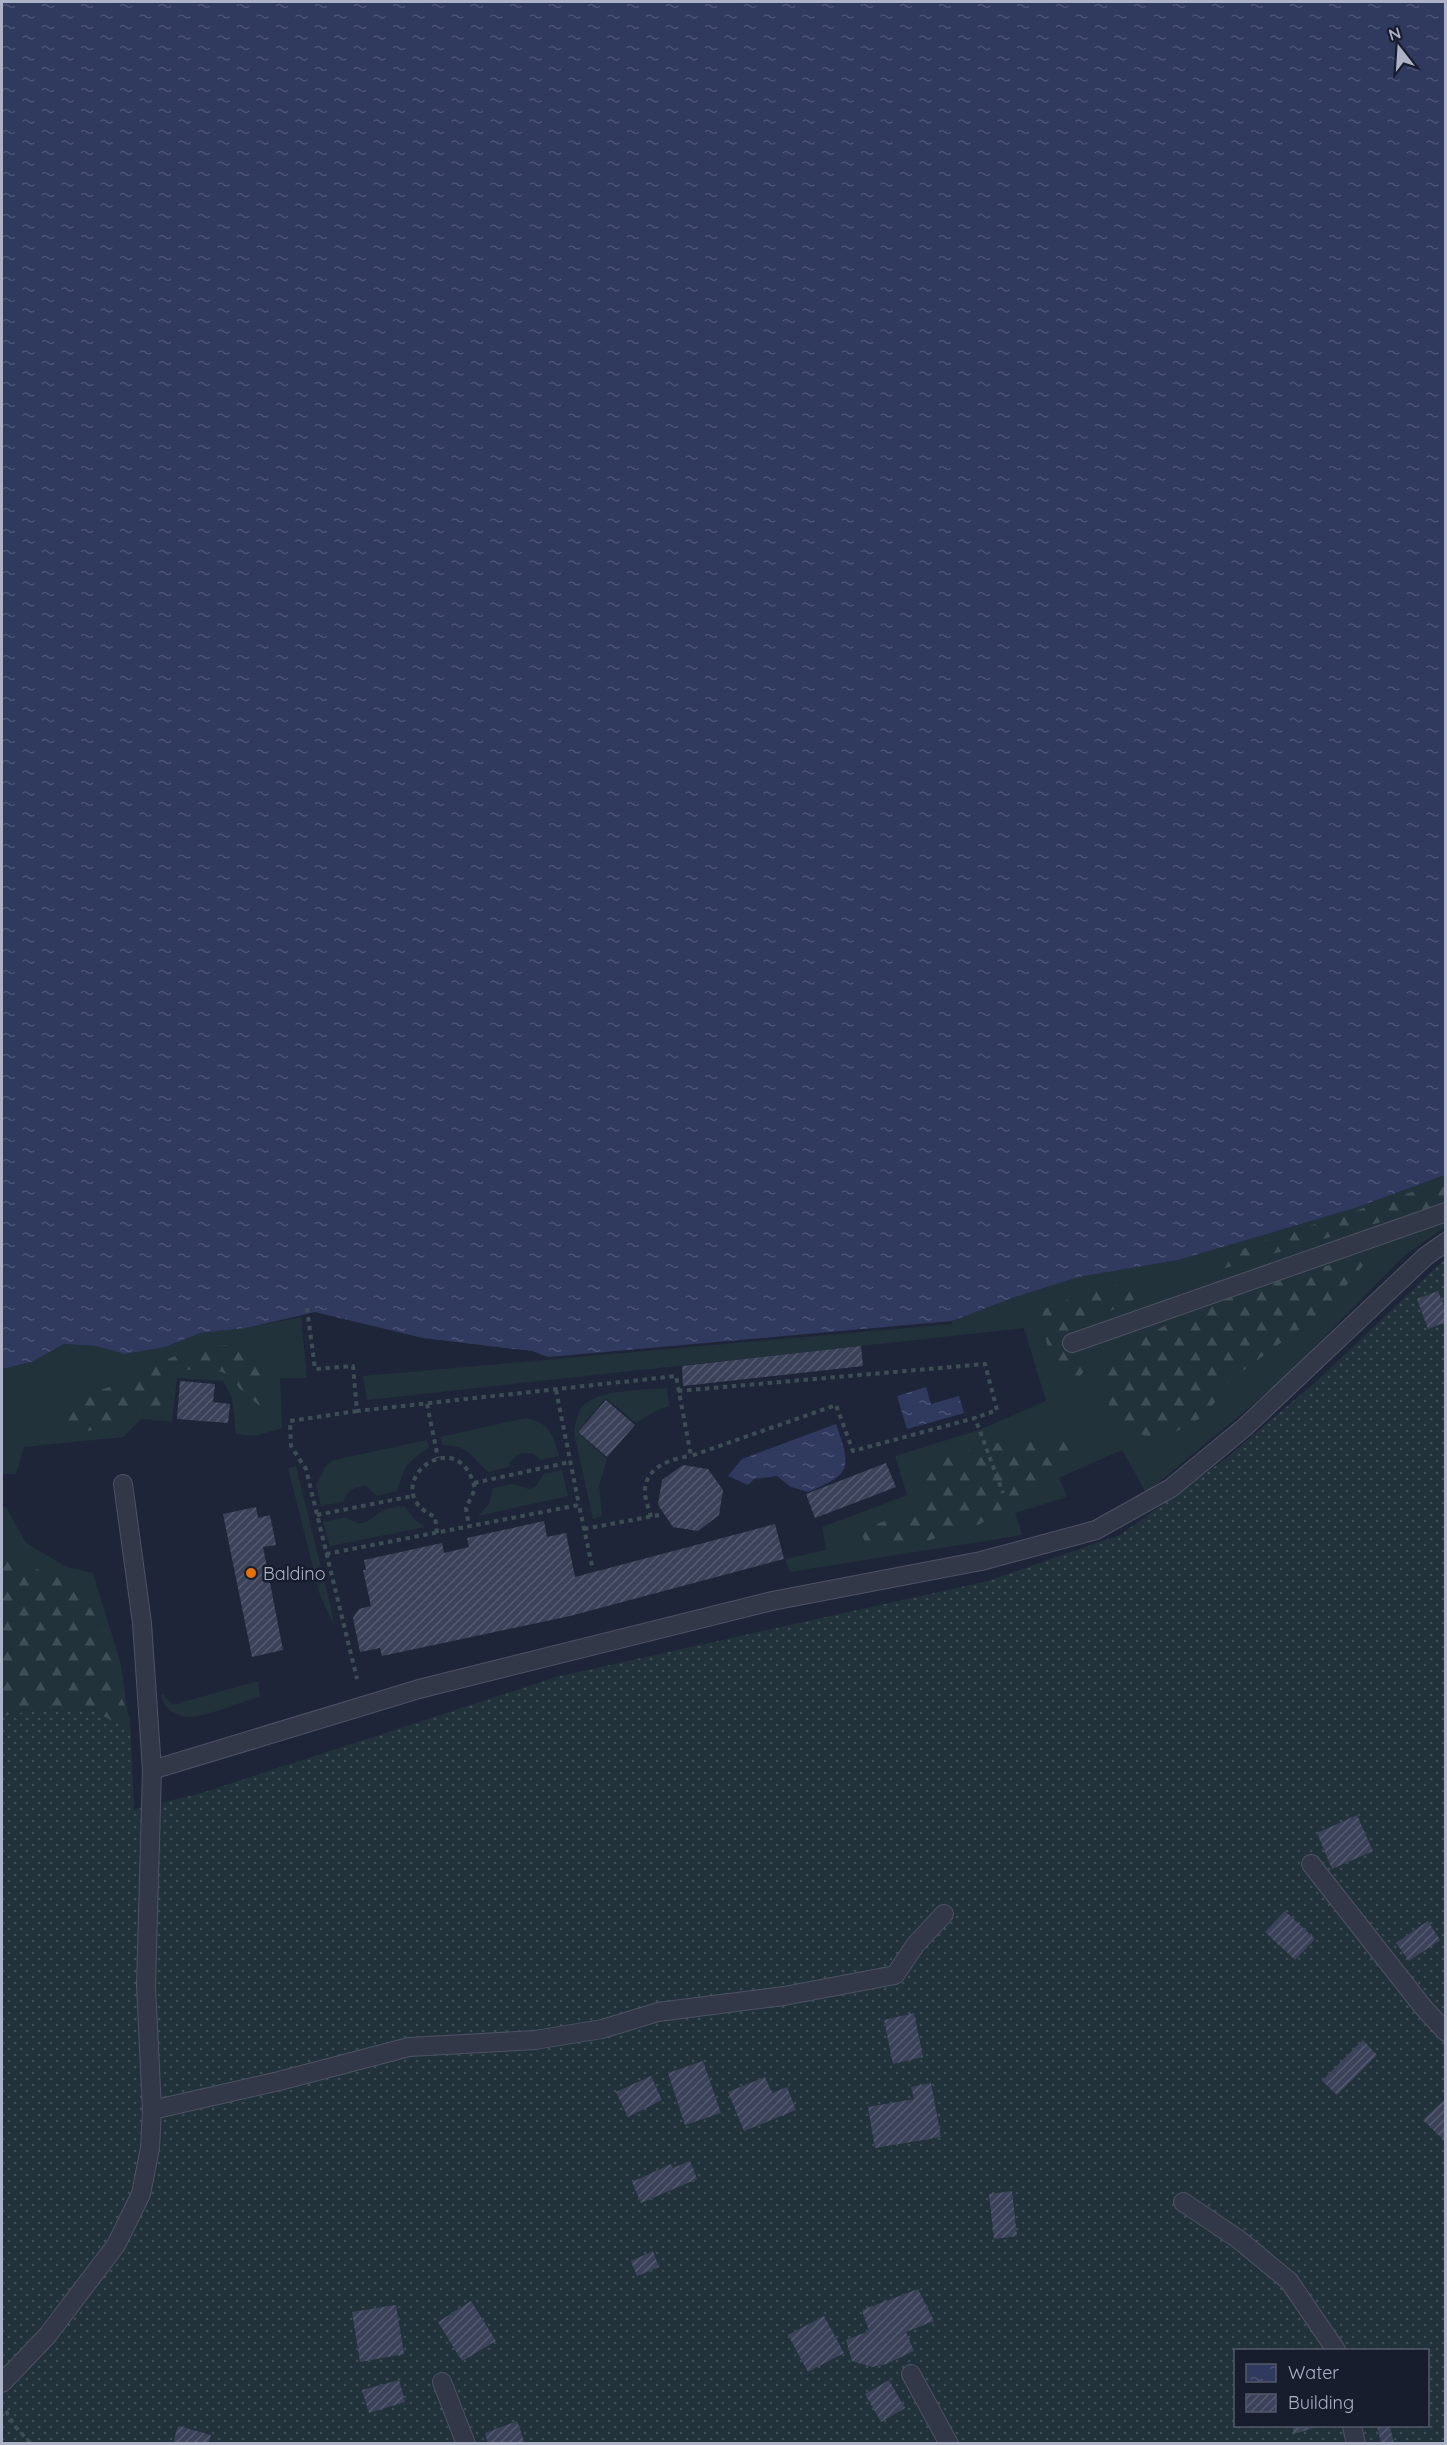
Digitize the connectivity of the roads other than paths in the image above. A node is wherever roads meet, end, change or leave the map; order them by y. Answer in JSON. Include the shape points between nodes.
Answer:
{"nodes":[{"id":1,"x":1446,"y":1212,"type":"edge"},
{"id":2,"x":1446,"y":1242,"type":"edge"},
{"id":3,"x":1072,"y":1342,"type":"dead end"},
{"id":4,"x":123,"y":1484,"type":"dead end"},
{"id":5,"x":152,"y":1770,"type":"junction"},
{"id":6,"x":1311,"y":1864,"type":"dead end"},
{"id":7,"x":944,"y":1914,"type":"dead end"},
{"id":8,"x":1446,"y":2032,"type":"edge"},
{"id":9,"x":152,"y":2110,"type":"junction"},
{"id":10,"x":1183,"y":2202,"type":"dead end"},
{"id":11,"x":1335,"y":2349,"type":"edge"},
{"id":12,"x":911,"y":2374,"type":"dead end"},
{"id":13,"x":442,"y":2382,"type":"dead end"},
{"id":14,"x":2,"y":2383,"type":"edge"},
{"id":15,"x":1352,"y":2427,"type":"edge"},
{"id":16,"x":466,"y":2444,"type":"edge"},
{"id":17,"x":949,"y":2444,"type":"edge"},
{"id":18,"x":1356,"y":2444,"type":"edge"}],
"edges":[{"from":1,"to":3,"type":"lane"},
{"from":2,"to":5,"type":"lane","via":[[1426,1256],[1235,1435],[1171,1488],[1096,1530],[981,1561],[772,1601],[419,1689]]},
{"from":4,"to":5,"type":"lane","via":[[142,1623]]},
{"from":5,"to":9,"type":"lane","via":[[146,1986]]},
{"from":6,"to":8,"type":"lane"},
{"from":7,"to":9,"type":"lane","via":[[916,1944],[896,1975],[784,1996],[658,2012],[602,2029],[535,2040],[409,2047]]},
{"from":9,"to":14,"type":"lane","via":[[141,2194],[116,2245],[47,2336]]},
{"from":10,"to":11,"type":"lane","via":[[1238,2239],[1289,2281]]},
{"from":12,"to":17,"type":"lane"},
{"from":13,"to":16,"type":"lane"},
{"from":15,"to":18,"type":"lane"}]}
